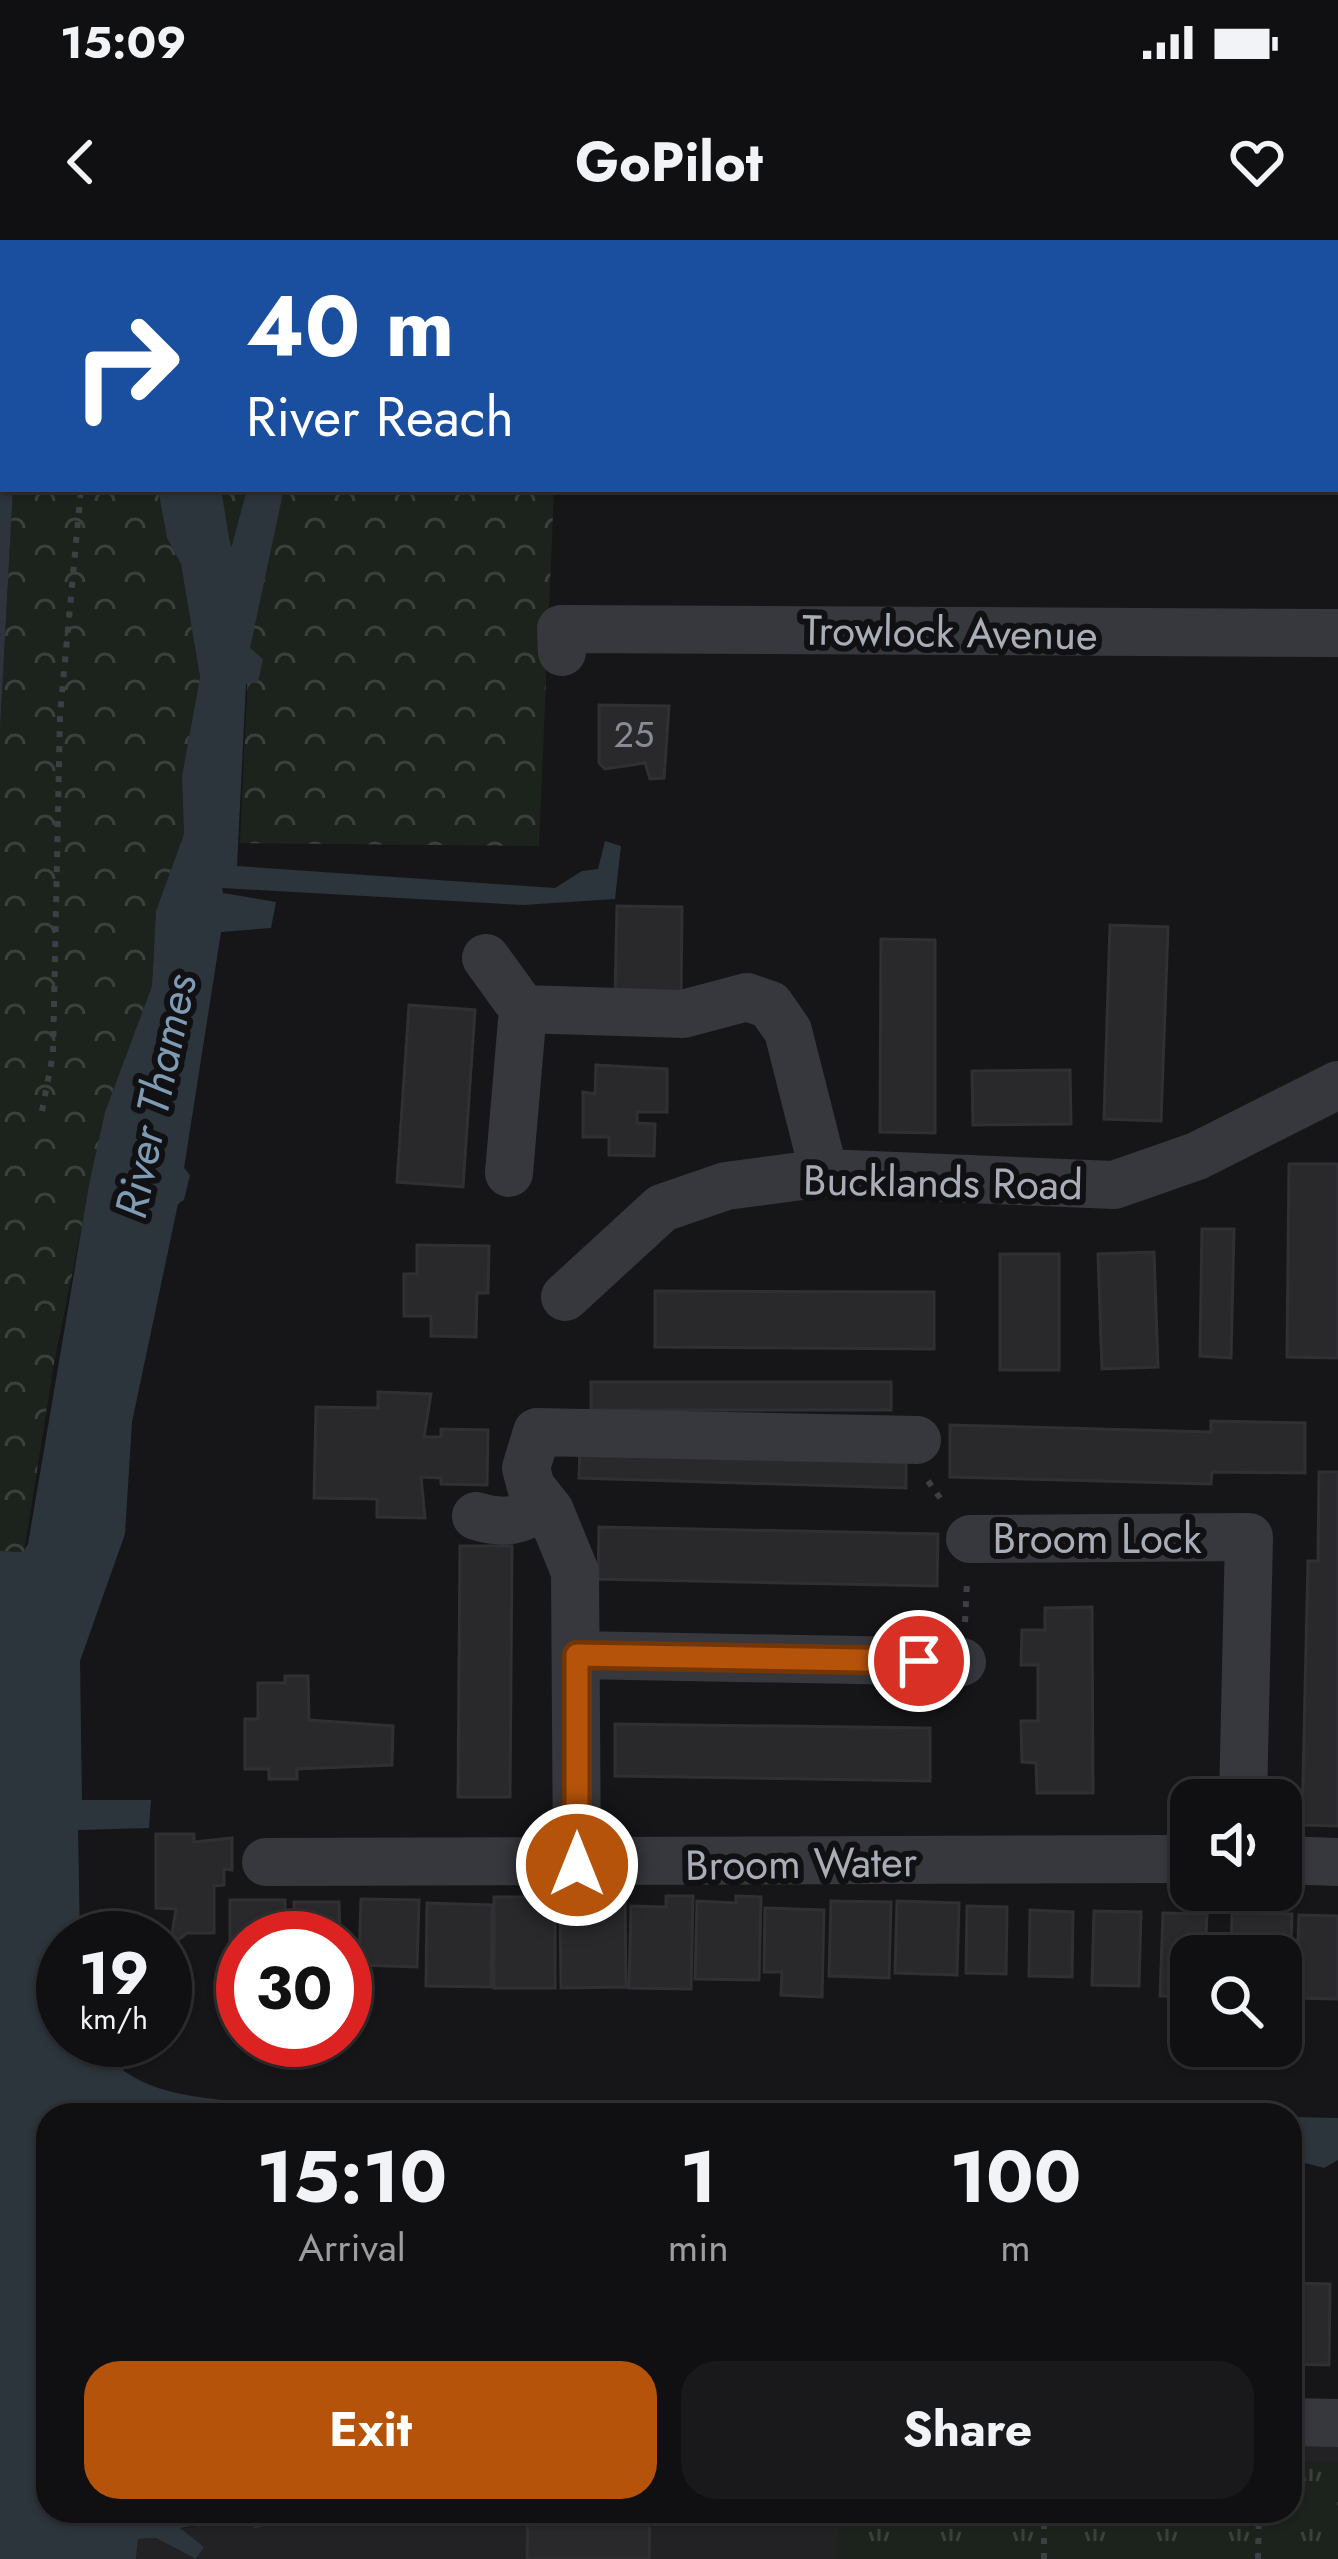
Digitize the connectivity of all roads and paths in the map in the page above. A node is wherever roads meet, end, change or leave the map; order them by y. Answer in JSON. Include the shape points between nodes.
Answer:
{"nodes":[{"id":1,"x":81,"y":492,"type":"edge"},
{"id":2,"x":562,"y":630,"type":"dead end"},
{"id":3,"x":1338,"y":633,"type":"edge"},
{"id":4,"x":486,"y":958,"type":"dead end"},
{"id":5,"x":523,"y":1009,"type":"junction"},
{"id":6,"x":1338,"y":1085,"type":"edge"},
{"id":7,"x":42,"y":1111,"type":"dead end"},
{"id":8,"x":508,"y":1173,"type":"dead end"},
{"id":9,"x":824,"y":1173,"type":"junction"},
{"id":10,"x":565,"y":1297,"type":"dead end"},
{"id":11,"x":917,"y":1440,"type":"joint"},
{"id":12,"x":547,"y":1508,"type":"junction"},
{"id":13,"x":476,"y":1516,"type":"dead end"},
{"id":14,"x":970,"y":1539,"type":"junction"},
{"id":15,"x":577,"y":1655,"type":"junction"},
{"id":16,"x":962,"y":1662,"type":"joint"},
{"id":17,"x":1243,"y":1779,"type":"edge"},
{"id":18,"x":1170,"y":1859,"type":"edge"},
{"id":19,"x":1302,"y":1861,"type":"edge"},
{"id":20,"x":266,"y":1862,"type":"dead end"},
{"id":21,"x":1338,"y":1862,"type":"edge"},
{"id":22,"x":577,"y":1865,"type":"junction"},
{"id":23,"x":1302,"y":2422,"type":"edge"},
{"id":24,"x":1338,"y":2422,"type":"edge"},
{"id":25,"x":1044,"y":2523,"type":"edge"},
{"id":26,"x":1259,"y":2523,"type":"edge"},
{"id":27,"x":1044,"y":2559,"type":"edge"},
{"id":28,"x":1258,"y":2559,"type":"edge"}],
"edges":[{"from":1,"to":7,"type":"path","via":[[60,716],[53,1054]]},
{"from":2,"to":3,"type":"street","name":"Trowlock Avenue"},
{"from":4,"to":5,"type":"street"},
{"from":5,"to":8,"type":"street"},
{"from":5,"to":9,"type":"street","via":[[683,1014],[747,997],[770,1005],[788,1031]]},
{"from":6,"to":9,"type":"street","name":"Bucklands Road","via":[[1197,1156],[1114,1185]]},
{"from":9,"to":10,"type":"street","name":"Bucklands Road","via":[[726,1186],[662,1208]]},
{"from":11,"to":12,"type":"street","via":[[537,1432],[526,1468]]},
{"from":11,"to":14,"type":"path","via":[[922,1472]]},
{"from":12,"to":13,"type":"street","via":[[521,1520]]},
{"from":12,"to":15,"type":"street","via":[[575,1572]]},
{"from":14,"to":16,"type":"path"},
{"from":14,"to":17,"type":"street","name":"Broom Lock","via":[[1249,1537]]},
{"from":15,"to":16,"type":"street"},
{"from":15,"to":22,"type":"street"},
{"from":18,"to":22,"type":"street","name":"Broom Water"},
{"from":19,"to":21,"type":"street"},
{"from":20,"to":22,"type":"street","name":"Broom Water"},
{"from":23,"to":24,"type":"street"},
{"from":25,"to":27,"type":"path"},
{"from":26,"to":28,"type":"path"}]}
